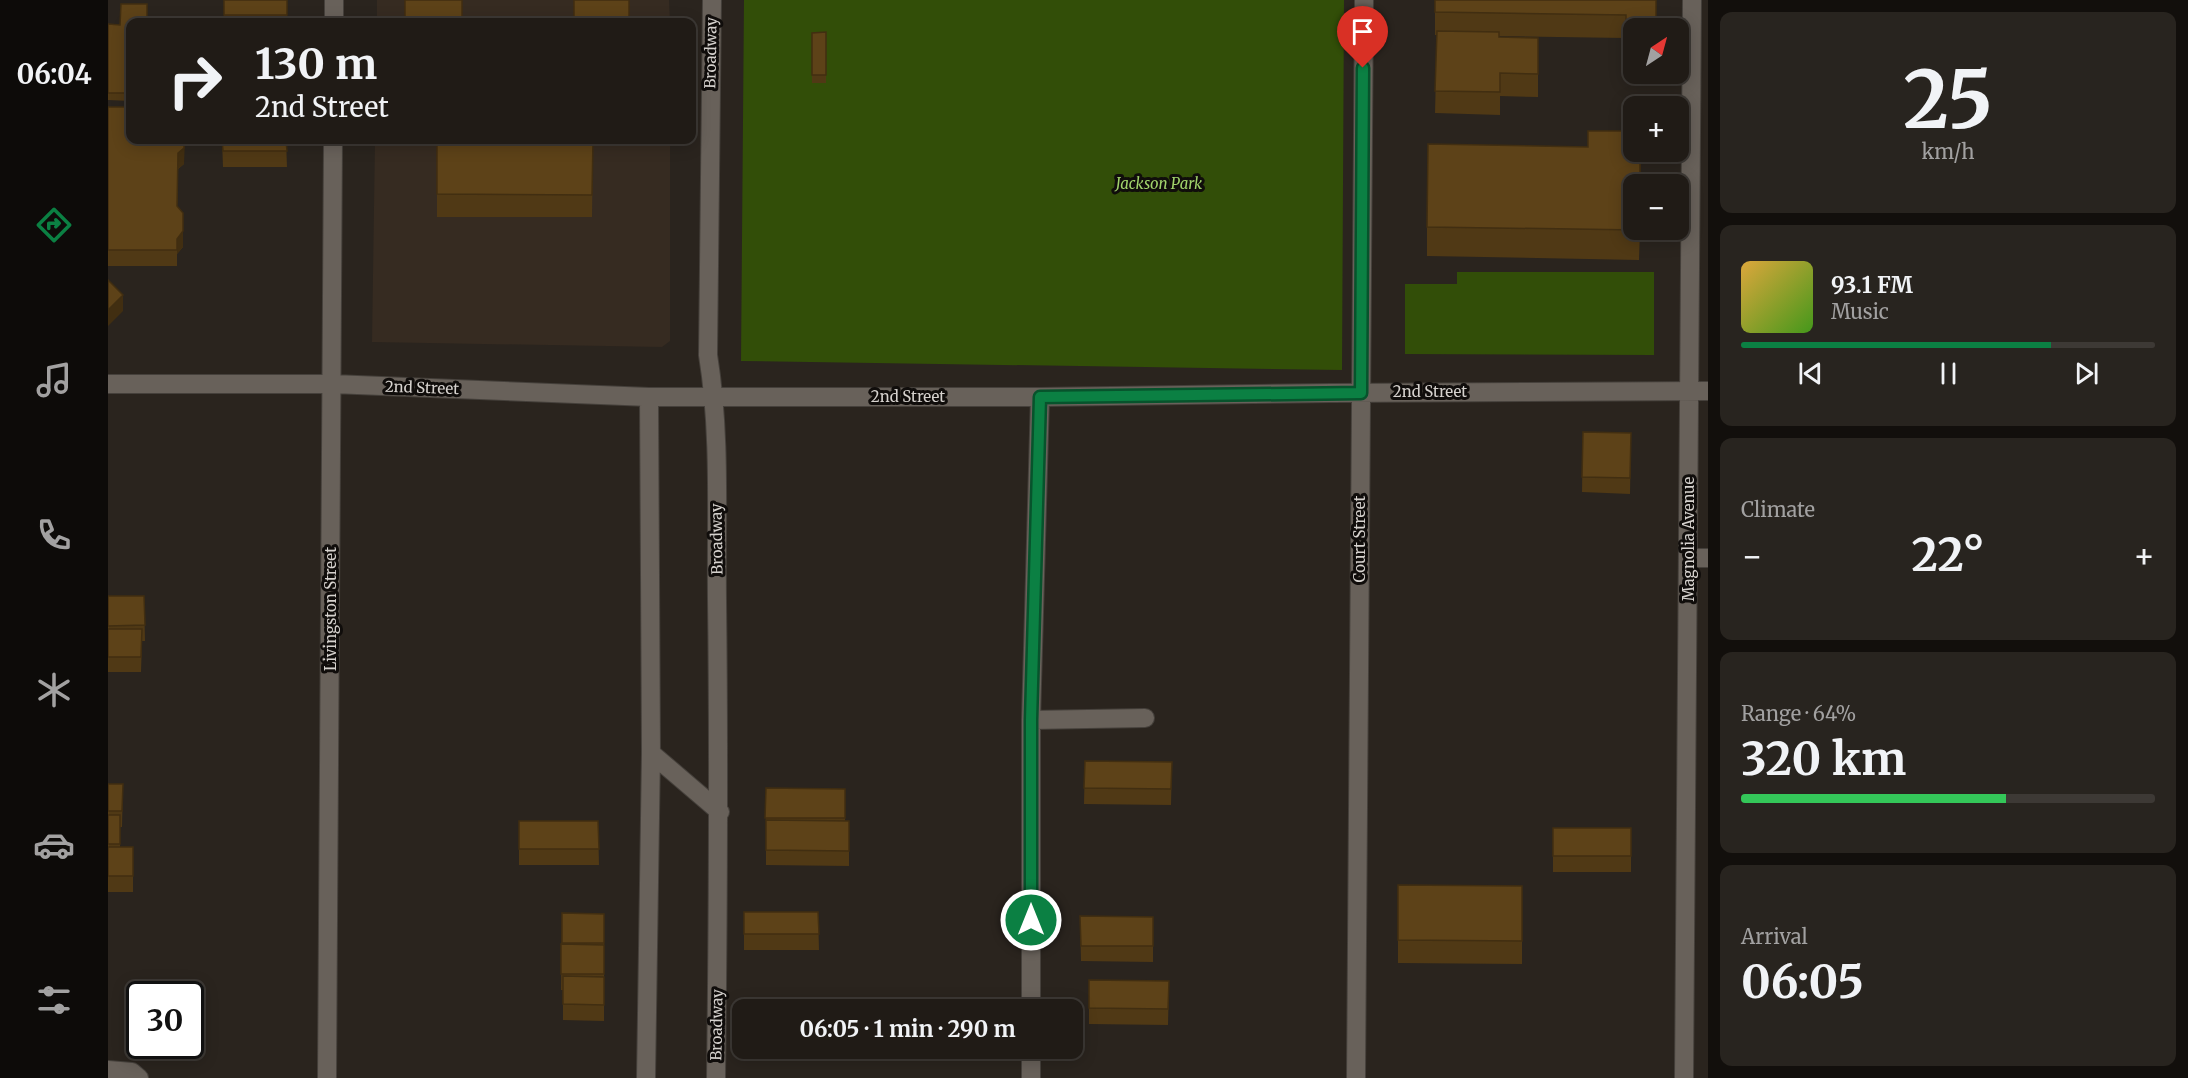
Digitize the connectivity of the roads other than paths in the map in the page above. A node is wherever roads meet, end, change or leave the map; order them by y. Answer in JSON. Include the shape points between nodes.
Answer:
{"nodes":[{"id":1,"x":334,"y":0,"type":"edge"},
{"id":2,"x":712,"y":0,"type":"edge"},
{"id":3,"x":1364,"y":0,"type":"edge"},
{"id":4,"x":1692,"y":0,"type":"edge"},
{"id":5,"x":334,"y":18,"type":"edge"},
{"id":6,"x":333,"y":144,"type":"edge"},
{"id":7,"x":108,"y":384,"type":"edge"},
{"id":8,"x":333,"y":384,"type":"junction"},
{"id":9,"x":1689,"y":390,"type":"junction"},
{"id":10,"x":1708,"y":390,"type":"edge"},
{"id":11,"x":1361,"y":393,"type":"junction"},
{"id":12,"x":649,"y":397,"type":"junction"},
{"id":13,"x":715,"y":397,"type":"junction"},
{"id":14,"x":1040,"y":397,"type":"junction"},
{"id":15,"x":1689,"y":558,"type":"junction"},
{"id":16,"x":1708,"y":558,"type":"edge"},
{"id":17,"x":1145,"y":718,"type":"dead end"},
{"id":18,"x":1031,"y":720,"type":"junction"},
{"id":19,"x":651,"y":753,"type":"junction"},
{"id":20,"x":720,"y":812,"type":"junction"},
{"id":21,"x":1031,"y":999,"type":"edge"},
{"id":22,"x":1031,"y":1059,"type":"edge"},
{"id":23,"x":108,"y":1070,"type":"edge"},
{"id":24,"x":139,"y":1078,"type":"edge"},
{"id":25,"x":327,"y":1078,"type":"edge"},
{"id":26,"x":646,"y":1078,"type":"edge"},
{"id":27,"x":716,"y":1078,"type":"edge"},
{"id":28,"x":1030,"y":1078,"type":"edge"},
{"id":29,"x":1356,"y":1078,"type":"edge"},
{"id":30,"x":1684,"y":1078,"type":"edge"}],
"edges":[{"from":1,"to":5,"type":"street"},
{"from":2,"to":13,"type":"street","name":"Broadway","via":[[708,355]]},
{"from":3,"to":11,"type":"street","name":"Court Street"},
{"from":4,"to":9,"type":"street","name":"Magnolia Avenue"},
{"from":6,"to":8,"type":"street","name":"Livingston Street"},
{"from":7,"to":8,"type":"street","name":"2nd Street"},
{"from":8,"to":12,"type":"street","name":"2nd Street"},
{"from":8,"to":25,"type":"street","name":"Livingston Street"},
{"from":9,"to":10,"type":"street","name":"2nd Street"},
{"from":9,"to":11,"type":"street","name":"2nd Street"},
{"from":9,"to":15,"type":"street","name":"Magnolia Avenue"},
{"from":11,"to":14,"type":"street","name":"2nd Street"},
{"from":11,"to":29,"type":"street","name":"Court Street"},
{"from":12,"to":13,"type":"street","name":"2nd Street"},
{"from":12,"to":19,"type":"street"},
{"from":13,"to":14,"type":"street","name":"2nd Street"},
{"from":13,"to":20,"type":"street","name":"Broadway"},
{"from":14,"to":18,"type":"street"},
{"from":15,"to":16,"type":"street"},
{"from":15,"to":30,"type":"street","name":"Magnolia Avenue"},
{"from":17,"to":18,"type":"street"},
{"from":18,"to":21,"type":"street"},
{"from":19,"to":20,"type":"street"},
{"from":19,"to":26,"type":"street"},
{"from":20,"to":27,"type":"street","name":"Broadway"},
{"from":22,"to":28,"type":"street"},
{"from":23,"to":24,"type":"street","via":[[132,1072]]}]}
